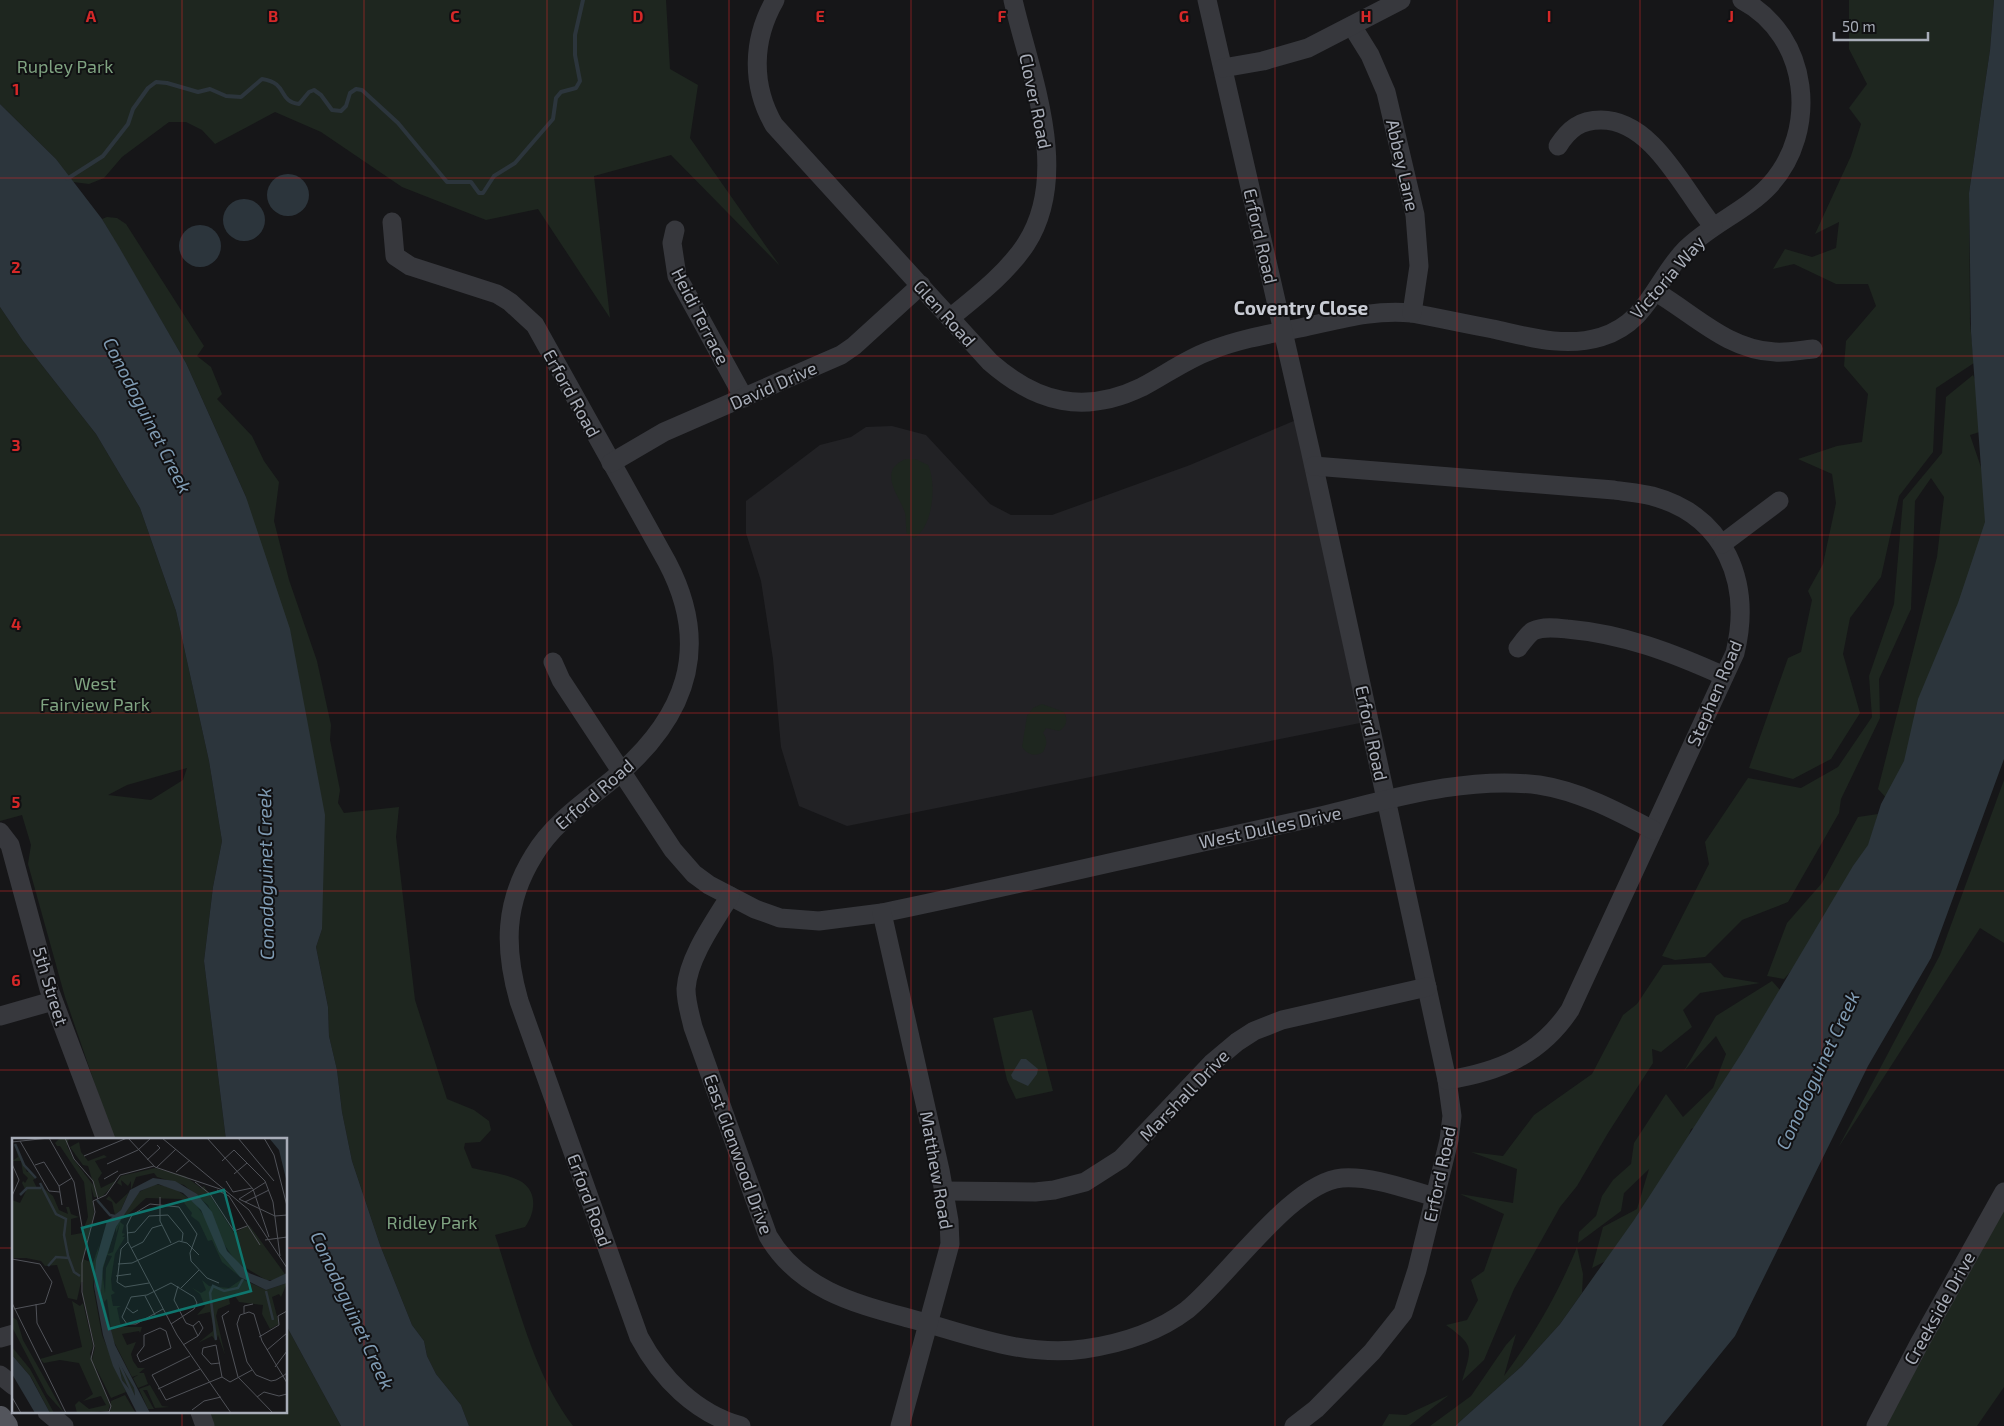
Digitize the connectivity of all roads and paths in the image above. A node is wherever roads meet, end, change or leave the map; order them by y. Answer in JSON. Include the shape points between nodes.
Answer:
{"nodes":[{"id":1,"x":775,"y":0,"type":"edge"},
{"id":2,"x":1014,"y":0,"type":"edge"},
{"id":3,"x":1207,"y":0,"type":"edge"},
{"id":4,"x":1401,"y":0,"type":"edge"},
{"id":5,"x":1742,"y":0,"type":"edge"},
{"id":6,"x":1352,"y":26,"type":"junction"},
{"id":7,"x":1223,"y":68,"type":"junction"},
{"id":8,"x":1558,"y":146,"type":"dead end"},
{"id":9,"x":392,"y":222,"type":"dead end"},
{"id":10,"x":1713,"y":226,"type":"junction"},
{"id":11,"x":675,"y":230,"type":"dead end"},
{"id":12,"x":921,"y":286,"type":"junction"},
{"id":13,"x":1656,"y":292,"type":"junction"},
{"id":14,"x":1412,"y":313,"type":"junction"},
{"id":15,"x":950,"y":318,"type":"junction"},
{"id":16,"x":1283,"y":330,"type":"junction"},
{"id":17,"x":1813,"y":349,"type":"dead end"},
{"id":18,"x":744,"y":398,"type":"junction"},
{"id":19,"x":611,"y":463,"type":"junction"},
{"id":20,"x":1314,"y":466,"type":"junction"},
{"id":21,"x":1779,"y":501,"type":"dead end"},
{"id":22,"x":1722,"y":544,"type":"junction"},
{"id":23,"x":1518,"y":648,"type":"dead end"},
{"id":24,"x":553,"y":662,"type":"dead end"},
{"id":25,"x":1724,"y":676,"type":"junction"},
{"id":26,"x":622,"y":771,"type":"junction"},
{"id":27,"x":1386,"y":801,"type":"junction"},
{"id":28,"x":1654,"y":830,"type":"junction"},
{"id":29,"x":0,"y":832,"type":"edge"},
{"id":30,"x":730,"y":896,"type":"junction"},
{"id":31,"x":882,"y":913,"type":"junction"},
{"id":32,"x":1427,"y":987,"type":"junction"},
{"id":33,"x":53,"y":1001,"type":"junction"},
{"id":34,"x":0,"y":1016,"type":"edge"},
{"id":35,"x":1447,"y":1080,"type":"junction"},
{"id":36,"x":105,"y":1138,"type":"edge"},
{"id":37,"x":944,"y":1190,"type":"junction"},
{"id":38,"x":2004,"y":1192,"type":"edge"},
{"id":39,"x":1435,"y":1197,"type":"junction"},
{"id":40,"x":930,"y":1323,"type":"junction"},
{"id":41,"x":0,"y":1375,"type":"edge"},
{"id":42,"x":12,"y":1384,"type":"edge"},
{"id":43,"x":49,"y":1414,"type":"edge"},
{"id":44,"x":201,"y":1414,"type":"edge"},
{"id":45,"x":0,"y":1418,"type":"edge"},
{"id":46,"x":6,"y":1426,"type":"edge"},
{"id":47,"x":64,"y":1426,"type":"edge"},
{"id":48,"x":205,"y":1426,"type":"edge"},
{"id":49,"x":741,"y":1426,"type":"edge"},
{"id":50,"x":900,"y":1426,"type":"edge"},
{"id":51,"x":1294,"y":1426,"type":"edge"},
{"id":52,"x":1876,"y":1426,"type":"edge"}],
"edges":[{"from":1,"to":12,"type":"street","name":"Glen Road","via":[[760,34],[756,59],[767,112],[787,141]]},
{"from":2,"to":15,"type":"street","name":"Clover Road","via":[[1047,148],[1045,195],[1037,223],[1026,244],[999,276]]},
{"from":3,"to":7,"type":"street","name":"Erford Road"},
{"from":4,"to":6,"type":"street"},
{"from":5,"to":10,"type":"street","name":"Victoria Way","via":[[1769,20],[1790,51],[1799,80],[1802,111],[1793,150],[1781,172],[1756,198]]},
{"from":6,"to":7,"type":"street","via":[[1292,53]]},
{"from":6,"to":14,"type":"street","name":"Abbey Lane","via":[[1370,55],[1386,92],[1415,215],[1419,266]]},
{"from":7,"to":16,"type":"street","name":"Erford Road"},
{"from":8,"to":10,"type":"street","via":[[1568,132],[1582,122],[1605,120],[1634,130],[1660,152]]},
{"from":9,"to":19,"type":"street","name":"Erford Road","via":[[395,256],[410,266],[497,294],[524,314],[534,326]]},
{"from":10,"to":13,"type":"street","name":"Victoria Way","via":[[1684,251]]},
{"from":11,"to":18,"type":"street","name":"Heidi Terrace","via":[[672,243],[677,276]]},
{"from":12,"to":15,"type":"street","name":"Glen Road"},
{"from":12,"to":18,"type":"street","name":"David Drive","via":[[840,355]]},
{"from":13,"to":14,"type":"street","name":"Victoria Way","via":[[1624,325],[1602,337],[1573,342],[1540,339]]},
{"from":13,"to":17,"type":"street","via":[[1741,345],[1775,352]]},
{"from":14,"to":16,"type":"street","name":"Victoria Way","via":[[1360,314]]},
{"from":15,"to":16,"type":"street","name":"Glen Road","via":[[1011,380],[1031,392],[1074,401],[1127,394],[1209,351]]},
{"from":16,"to":20,"type":"street","name":"Erford Road"},
{"from":18,"to":19,"type":"street","name":"David Drive","via":[[664,432]]},
{"from":19,"to":26,"type":"street","name":"Erford Road","via":[[675,578],[686,611],[689,635],[685,675],[670,716],[651,743]]},
{"from":20,"to":22,"type":"street","name":"Stephen Road","via":[[1614,490],[1651,496],[1701,521]]},
{"from":20,"to":27,"type":"street","name":"Erford Road"},
{"from":21,"to":22,"type":"street"},
{"from":22,"to":25,"type":"street","name":"Stephen Road","via":[[1735,572],[1742,614],[1735,653]]},
{"from":23,"to":25,"type":"street","via":[[1534,631],[1550,628],[1578,630],[1637,642],[1680,656]]},
{"from":24,"to":26,"type":"street","name":"West Dulles Drive"},
{"from":25,"to":28,"type":"street","name":"Stephen Road"},
{"from":26,"to":30,"type":"street","name":"West Dulles Drive","via":[[680,859],[694,874]]},
{"from":26,"to":49,"type":"street","name":"Erford Road","via":[[562,822],[534,854],[516,892],[510,917],[510,966],[519,1001],[639,1337],[656,1366],[691,1401]]},
{"from":27,"to":28,"type":"street","name":"West Dulles Drive","via":[[1473,784],[1538,785],[1590,800]]},
{"from":27,"to":31,"type":"street","name":"West Dulles Drive"},
{"from":27,"to":32,"type":"street","name":"Erford Road"},
{"from":28,"to":35,"type":"street","name":"Stephen Road","via":[[1588,974],[1562,1021],[1524,1056],[1510,1064]]},
{"from":29,"to":33,"type":"street","name":"5th Street","via":[[10,845]]},
{"from":30,"to":31,"type":"street","name":"West Dulles Drive","via":[[755,910],[780,918],[826,921]]},
{"from":30,"to":40,"type":"street","name":"East Glenwood Drive","via":[[691,965],[686,989],[687,1005],[768,1236],[786,1262],[801,1276],[832,1295]]},
{"from":31,"to":37,"type":"street","name":"Matthew Road"},
{"from":32,"to":35,"type":"street","name":"Erford Road"},
{"from":32,"to":37,"type":"street","name":"Marshall Drive","via":[[1282,1020],[1254,1030],[1212,1063],[1121,1159],[1085,1182],[1035,1192]]},
{"from":33,"to":34,"type":"street"},
{"from":33,"to":36,"type":"street","name":"5th Street"},
{"from":35,"to":39,"type":"street","name":"Erford Road","via":[[1452,1116]]},
{"from":37,"to":40,"type":"street","name":"Matthew Road","via":[[950,1244]]},
{"from":38,"to":52,"type":"street","name":"Creekside Drive"},
{"from":39,"to":40,"type":"street","name":"East Glenwood Drive","via":[[1356,1178],[1340,1178],[1317,1186],[1287,1208],[1186,1310],[1150,1331],[1112,1344],[1083,1350],[1026,1348]]},
{"from":39,"to":51,"type":"street","name":"Erford Road","via":[[1409,1297],[1399,1320],[1316,1409]]},
{"from":40,"to":50,"type":"street","name":"Matthew Road"},
{"from":41,"to":42,"type":"street"},
{"from":43,"to":47,"type":"street"},
{"from":44,"to":48,"type":"street"},
{"from":45,"to":46,"type":"main road"}]}
